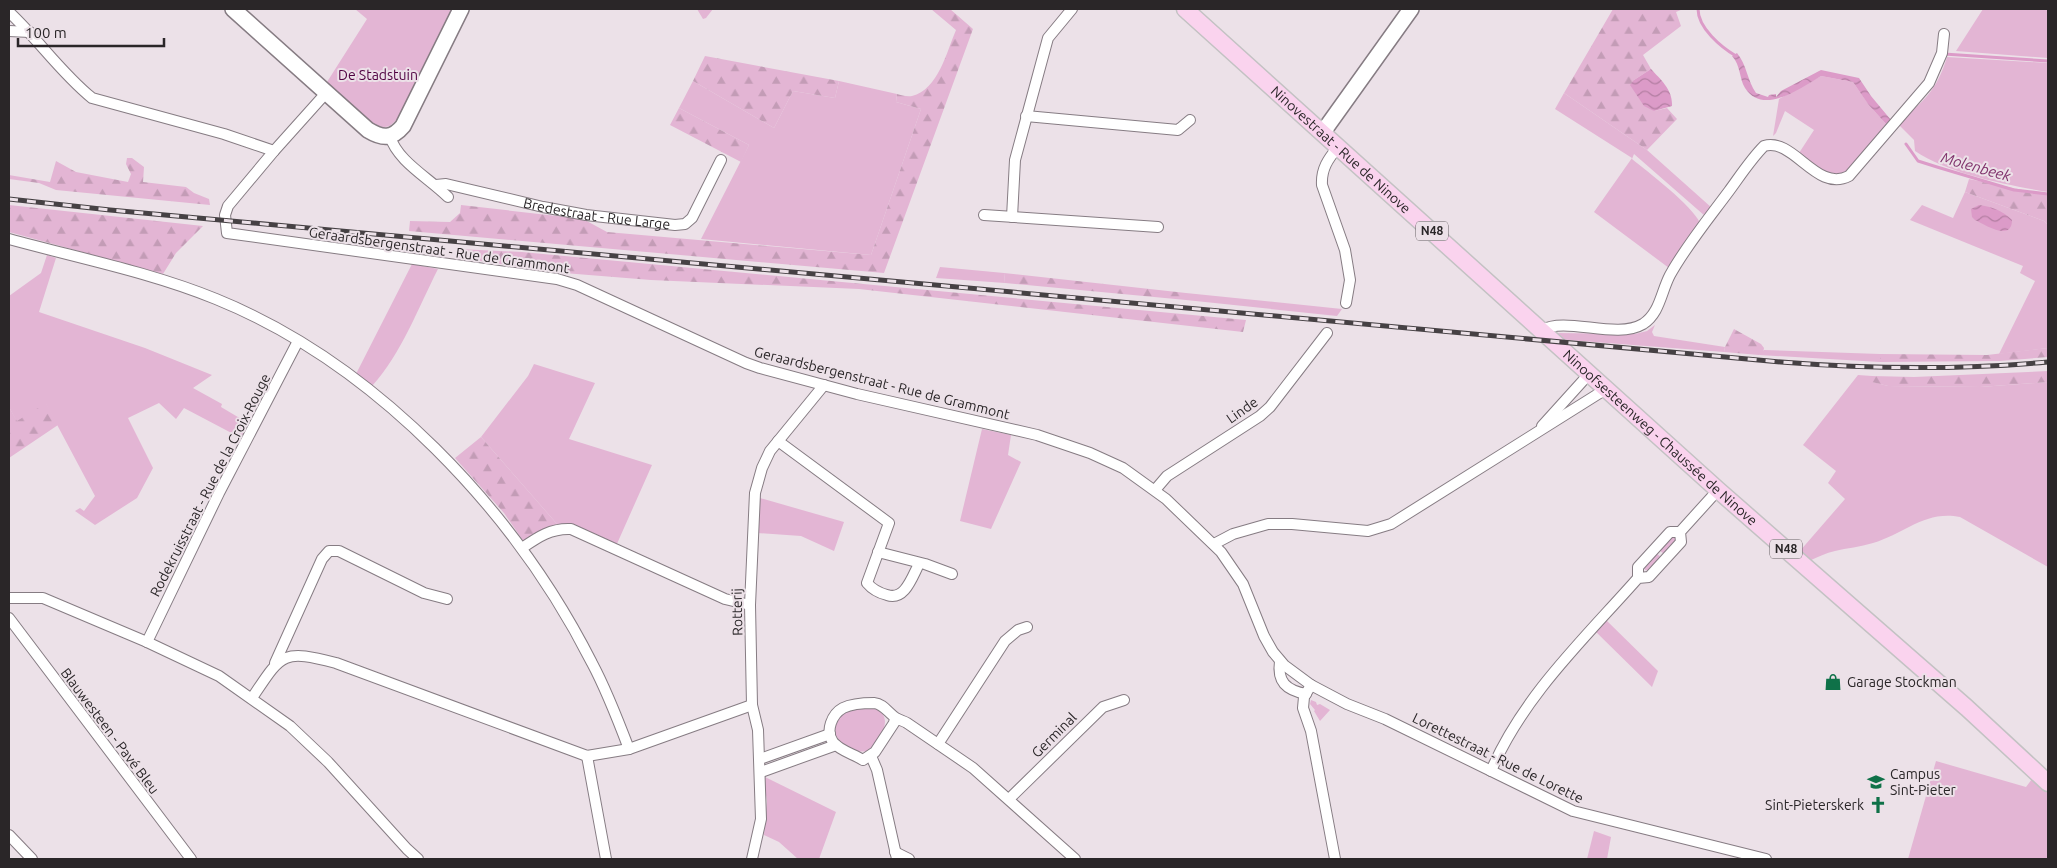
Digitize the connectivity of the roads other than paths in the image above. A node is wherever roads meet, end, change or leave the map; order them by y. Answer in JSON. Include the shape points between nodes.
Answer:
{"nodes":[{"id":1,"x":233,"y":9,"type":"edge"},
{"id":2,"x":461,"y":9,"type":"edge"},
{"id":3,"x":1072,"y":9,"type":"edge"},
{"id":4,"x":1185,"y":9,"type":"edge"},
{"id":5,"x":1411,"y":9,"type":"edge"},
{"id":6,"x":9,"y":12,"type":"edge"},
{"id":7,"x":9,"y":31,"type":"edge"},
{"id":8,"x":30,"y":32,"type":"junction"},
{"id":9,"x":1944,"y":34,"type":"dead end"},
{"id":10,"x":326,"y":93,"type":"junction"},
{"id":11,"x":1026,"y":116,"type":"junction"},
{"id":12,"x":1190,"y":120,"type":"dead end"},
{"id":13,"x":1323,"y":132,"type":"junction"},
{"id":14,"x":383,"y":135,"type":"junction"},
{"id":15,"x":1338,"y":147,"type":"junction"},
{"id":16,"x":274,"y":151,"type":"junction"},
{"id":17,"x":722,"y":160,"type":"dead end"},
{"id":18,"x":436,"y":185,"type":"junction"},
{"id":19,"x":448,"y":197,"type":"dead end"},
{"id":20,"x":984,"y":215,"type":"dead end"},
{"id":21,"x":1012,"y":217,"type":"junction"},
{"id":22,"x":1158,"y":226,"type":"dead end"},
{"id":23,"x":9,"y":239,"type":"edge"},
{"id":24,"x":1346,"y":303,"type":"dead end"},
{"id":25,"x":1542,"y":330,"type":"junction"},
{"id":26,"x":1327,"y":333,"type":"dead end"},
{"id":27,"x":298,"y":341,"type":"junction"},
{"id":28,"x":1589,"y":374,"type":"junction"},
{"id":29,"x":824,"y":385,"type":"junction"},
{"id":30,"x":1606,"y":389,"type":"junction"},
{"id":31,"x":1572,"y":394,"type":"junction"},
{"id":32,"x":1583,"y":405,"type":"junction"},
{"id":33,"x":1540,"y":429,"type":"junction"},
{"id":34,"x":778,"y":441,"type":"junction"},
{"id":35,"x":1155,"y":490,"type":"junction"},
{"id":36,"x":1718,"y":490,"type":"junction"},
{"id":37,"x":1680,"y":532,"type":"junction"},
{"id":38,"x":1214,"y":544,"type":"junction"},
{"id":39,"x":522,"y":548,"type":"junction"},
{"id":40,"x":878,"y":552,"type":"junction"},
{"id":41,"x":919,"y":564,"type":"junction"},
{"id":42,"x":952,"y":574,"type":"dead end"},
{"id":43,"x":1638,"y":578,"type":"junction"},
{"id":44,"x":9,"y":598,"type":"edge"},
{"id":45,"x":447,"y":599,"type":"dead end"},
{"id":46,"x":750,"y":605,"type":"junction"},
{"id":47,"x":9,"y":618,"type":"edge"},
{"id":48,"x":1027,"y":627,"type":"dead end"},
{"id":49,"x":147,"y":642,"type":"junction"},
{"id":50,"x":1280,"y":661,"type":"junction"},
{"id":51,"x":274,"y":665,"type":"junction"},
{"id":52,"x":1308,"y":689,"type":"junction"},
{"id":53,"x":252,"y":698,"type":"junction"},
{"id":54,"x":1124,"y":700,"type":"dead end"},
{"id":55,"x":752,"y":705,"type":"junction"},
{"id":56,"x":895,"y":718,"type":"junction"},
{"id":57,"x":830,"y":734,"type":"junction"},
{"id":58,"x":938,"y":744,"type":"junction"},
{"id":59,"x":836,"y":745,"type":"junction"},
{"id":60,"x":629,"y":749,"type":"junction"},
{"id":61,"x":587,"y":756,"type":"junction"},
{"id":62,"x":870,"y":756,"type":"junction"},
{"id":63,"x":760,"y":760,"type":"junction"},
{"id":64,"x":1491,"y":771,"type":"junction"},
{"id":65,"x":761,"y":772,"type":"junction"},
{"id":66,"x":2048,"y":783,"type":"edge"},
{"id":67,"x":1009,"y":799,"type":"junction"},
{"id":68,"x":9,"y":835,"type":"edge"},
{"id":69,"x":896,"y":856,"type":"edge"},
{"id":70,"x":32,"y":859,"type":"edge"},
{"id":71,"x":191,"y":859,"type":"edge"},
{"id":72,"x":418,"y":859,"type":"edge"},
{"id":73,"x":606,"y":859,"type":"edge"},
{"id":74,"x":752,"y":859,"type":"edge"},
{"id":75,"x":908,"y":859,"type":"edge"},
{"id":76,"x":1075,"y":859,"type":"edge"},
{"id":77,"x":1335,"y":859,"type":"edge"},
{"id":78,"x":1766,"y":859,"type":"edge"}],
"edges":[{"from":1,"to":10,"type":"street"},
{"from":2,"to":14,"type":"street","via":[[403,126],[396,134]]},
{"from":3,"to":11,"type":"street","via":[[1048,38]]},
{"from":4,"to":13,"type":"main road","name":"Ninovestraat - Rue de Ninove","number":"N48"},
{"from":5,"to":13,"type":"street"},
{"from":6,"to":8,"type":"street"},
{"from":7,"to":8,"type":"street"},
{"from":8,"to":16,"type":"street","via":[[92,98]]},
{"from":9,"to":25,"type":"street","via":[[1942,53],[1929,83],[1849,176],[1843,180],[1828,180],[1777,146],[1764,146],[1705,223],[1669,277],[1655,312],[1645,322],[1634,328],[1622,329],[1553,326]]},
{"from":10,"to":14,"type":"street","via":[[368,130]]},
{"from":10,"to":16,"type":"street"},
{"from":11,"to":12,"type":"street","via":[[1178,130]]},
{"from":11,"to":21,"type":"street","via":[[1015,160]]},
{"from":13,"to":15,"type":"main road","name":"Ninovestraat - Rue de Ninove","number":"N48"},
{"from":14,"to":18,"type":"street","via":[[397,153]]},
{"from":15,"to":24,"type":"street","via":[[1325,164],[1322,185],[1347,259],[1350,280]]},
{"from":15,"to":25,"type":"main road","name":"Ninovestraat - Rue de Ninove","number":"N48"},
{"from":16,"to":29,"type":"street","name":"Geraardsbergenstraat - Rue de Grammont","via":[[227,208],[227,233],[563,280],[746,363]]},
{"from":17,"to":18,"type":"street","name":"Bredestraat - Rue Large","via":[[692,218],[686,224],[675,226],[586,215],[446,184]]},
{"from":18,"to":19,"type":"street"},
{"from":20,"to":21,"type":"street"},
{"from":21,"to":22,"type":"street"},
{"from":23,"to":27,"type":"street","via":[[172,283],[268,322]]},
{"from":25,"to":28,"type":"main road","name":"Ninoofsesteenweg - Chaussée de Ninove","number":"N48"},
{"from":26,"to":35,"type":"street","name":"Linde","via":[[1260,416],[1167,476]]},
{"from":27,"to":39,"type":"street","via":[[408,422],[485,502]]},
{"from":27,"to":49,"type":"street","name":"Rodekruisstraat - Rue de la Croix-Rouge"},
{"from":28,"to":30,"type":"main road","name":"Ninoofsesteenweg - Chaussée de Ninove","number":"N48"},
{"from":28,"to":31,"type":"street"},
{"from":29,"to":34,"type":"street","name":"Rotterij"},
{"from":29,"to":35,"type":"street","name":"Geraardsbergenstraat - Rue de Grammont","via":[[1050,439],[1123,468]]},
{"from":30,"to":32,"type":"street"},
{"from":30,"to":36,"type":"main road","name":"Ninoofsesteenweg - Chaussée de Ninove","number":"N48"},
{"from":31,"to":32,"type":"street"},
{"from":31,"to":33,"type":"street"},
{"from":32,"to":33,"type":"street"},
{"from":33,"to":38,"type":"street","via":[[1392,524],[1368,531],[1268,524],[1233,534]]},
{"from":34,"to":40,"type":"street","via":[[888,523]]},
{"from":34,"to":46,"type":"street","name":"Rotterij","via":[[765,460],[755,493]]},
{"from":35,"to":38,"type":"street","name":"Geraardsbergenstraat - Rue de Grammont"},
{"from":36,"to":37,"type":"street"},
{"from":36,"to":66,"type":"main road","name":"Ninoofsesteenweg - Chaussée de Ninove","number":"N48"},
{"from":37,"to":43,"type":"street","via":[[1670,532],[1638,567]]},
{"from":37,"to":43,"type":"street","via":[[1681,542],[1649,577]]},
{"from":38,"to":50,"type":"street","name":"Geraardsbergenstraat - Rue de Grammont","via":[[1244,584],[1267,643]]},
{"from":39,"to":46,"type":"street","via":[[544,534],[571,529],[725,599]]},
{"from":39,"to":60,"type":"street","via":[[589,656]]},
{"from":40,"to":41,"type":"street"},
{"from":40,"to":41,"type":"street","via":[[867,582],[872,588],[892,597],[903,592]]},
{"from":41,"to":42,"type":"street"},
{"from":43,"to":64,"type":"street","via":[[1533,698]]},
{"from":44,"to":49,"type":"street","via":[[43,598]]},
{"from":45,"to":51,"type":"street","via":[[424,593],[339,550],[329,551],[322,559]]},
{"from":46,"to":55,"type":"street","name":"Rotterij"},
{"from":47,"to":71,"type":"street","name":"Blauwesteen - Pavé Bleu"},
{"from":48,"to":58,"type":"street","via":[[1005,641]]},
{"from":49,"to":53,"type":"street","via":[[219,676]]},
{"from":50,"to":52,"type":"street","name":"Lorettestraat - Rue de Lorette"},
{"from":50,"to":52,"type":"street","via":[[1279,670],[1285,686],[1294,692]]},
{"from":51,"to":53,"type":"street"},
{"from":51,"to":61,"type":"street","via":[[299,654],[336,663]]},
{"from":52,"to":64,"type":"street","name":"Lorettestraat - Rue de Lorette","via":[[1385,719]]},
{"from":52,"to":77,"type":"street","via":[[1303,708],[1311,731]]},
{"from":53,"to":72,"type":"street","via":[[290,726],[328,762]]},
{"from":54,"to":67,"type":"street","name":"Germinal","via":[[1102,707]]},
{"from":55,"to":60,"type":"street"},
{"from":55,"to":63,"type":"street","name":"Rotterij"},
{"from":56,"to":57,"type":"street","via":[[879,704],[850,706],[841,709],[832,721]]},
{"from":56,"to":58,"type":"street","via":[[907,722]]},
{"from":56,"to":62,"type":"street"},
{"from":57,"to":59,"type":"street"},
{"from":57,"to":63,"type":"street"},
{"from":58,"to":67,"type":"street"},
{"from":59,"to":62,"type":"street","via":[[863,760]]},
{"from":59,"to":65,"type":"street"},
{"from":60,"to":61,"type":"street"},
{"from":61,"to":73,"type":"street"},
{"from":62,"to":69,"type":"street","via":[[877,770]]},
{"from":63,"to":65,"type":"street","name":"Rotterij"},
{"from":64,"to":78,"type":"street","name":"Lorettestraat - Rue de Lorette","via":[[1581,814]]},
{"from":65,"to":74,"type":"street","name":"Rotterij","via":[[761,819]]},
{"from":67,"to":76,"type":"street"},
{"from":68,"to":70,"type":"street"},
{"from":69,"to":75,"type":"street"}]}
